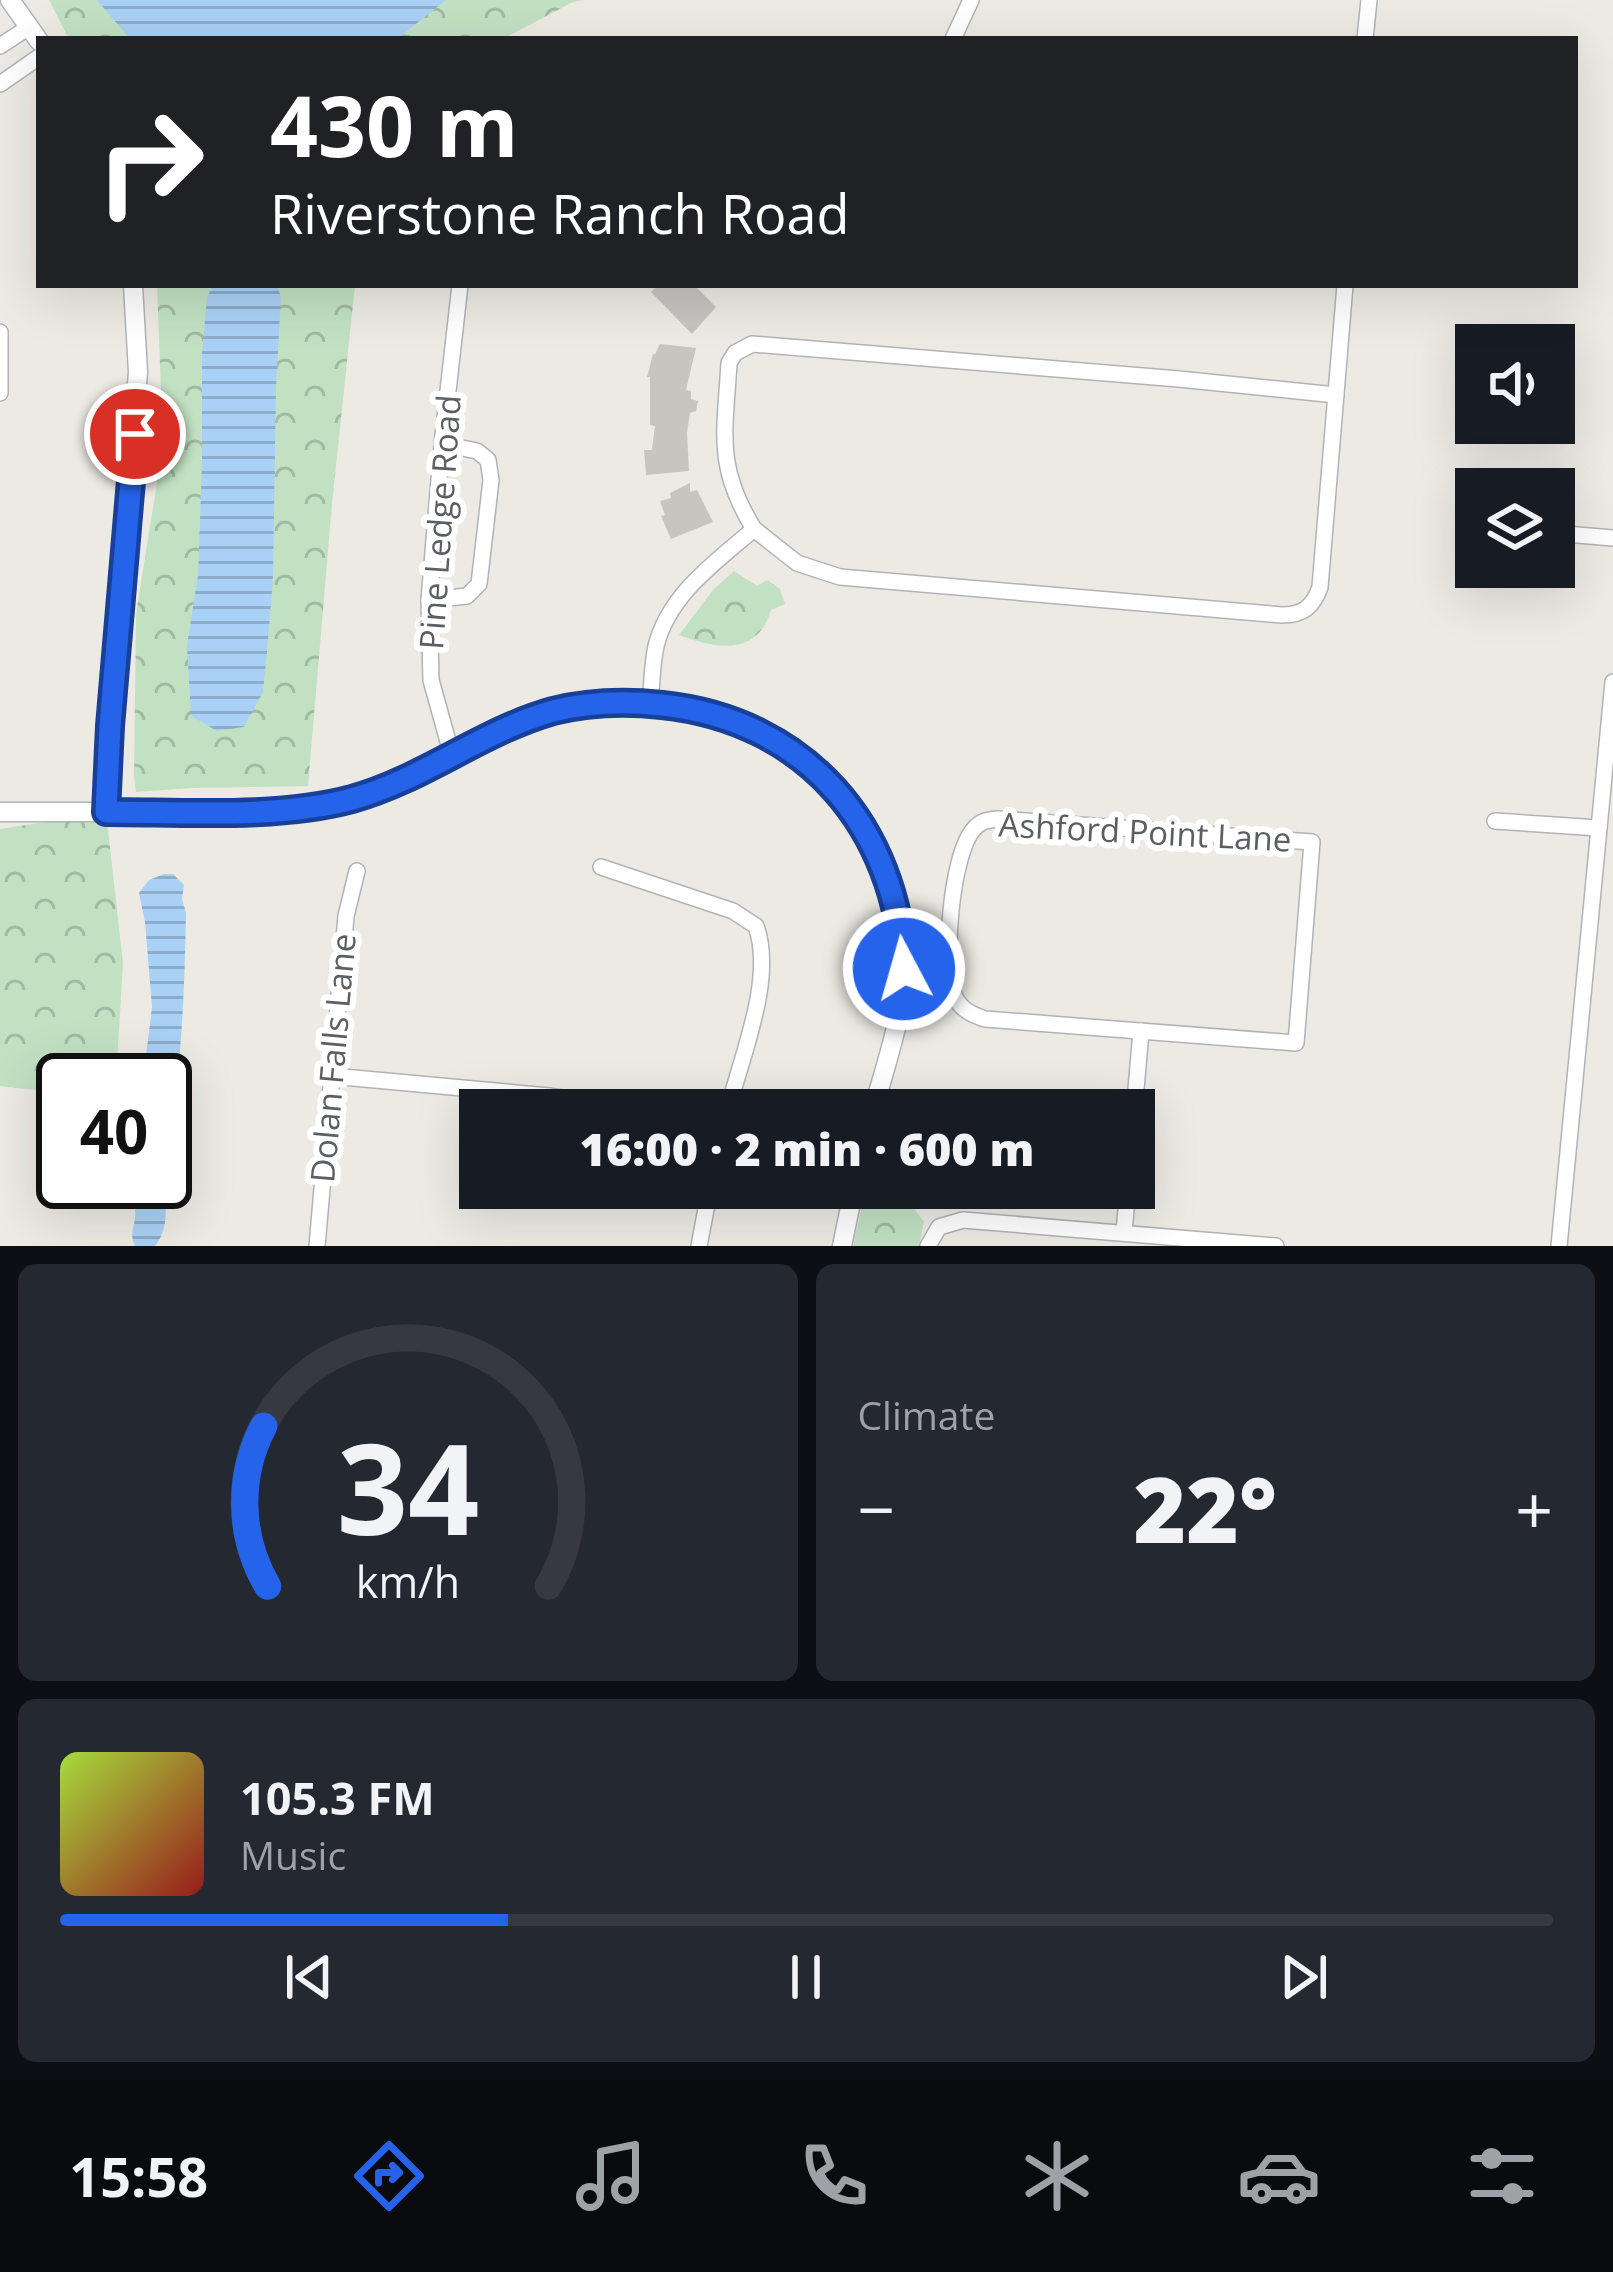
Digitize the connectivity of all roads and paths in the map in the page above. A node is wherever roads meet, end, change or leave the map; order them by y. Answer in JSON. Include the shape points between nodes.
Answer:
{"nodes":[{"id":1,"x":10,"y":0,"type":"edge"},
{"id":2,"x":970,"y":0,"type":"edge"},
{"id":3,"x":1369,"y":0,"type":"edge"},
{"id":4,"x":34,"y":34,"type":"edge"},
{"id":5,"x":954,"y":36,"type":"edge"},
{"id":6,"x":1365,"y":36,"type":"edge"},
{"id":7,"x":0,"y":46,"type":"edge"},
{"id":8,"x":36,"y":59,"type":"edge"},
{"id":9,"x":0,"y":84,"type":"edge"},
{"id":10,"x":133,"y":288,"type":"edge"},
{"id":11,"x":460,"y":288,"type":"edge"},
{"id":12,"x":1345,"y":288,"type":"edge"},
{"id":13,"x":0,"y":332,"type":"edge"},
{"id":14,"x":0,"y":391,"type":"edge"},
{"id":15,"x":1336,"y":395,"type":"junction"},
{"id":16,"x":442,"y":444,"type":"junction"},
{"id":17,"x":754,"y":530,"type":"junction"},
{"id":18,"x":1575,"y":535,"type":"edge"},
{"id":19,"x":1613,"y":538,"type":"edge"},
{"id":20,"x":430,"y":600,"type":"junction"},
{"id":21,"x":1613,"y":682,"type":"edge"},
{"id":22,"x":650,"y":704,"type":"junction"},
{"id":23,"x":452,"y":756,"type":"junction"},
{"id":24,"x":0,"y":812,"type":"edge"},
{"id":25,"x":106,"y":812,"type":"junction"},
{"id":26,"x":1495,"y":821,"type":"dead end"},
{"id":27,"x":1599,"y":828,"type":"junction"},
{"id":28,"x":601,"y":867,"type":"dead end"},
{"id":29,"x":357,"y":871,"type":"dead end"},
{"id":30,"x":1141,"y":1031,"type":"junction"},
{"id":31,"x":332,"y":1076,"type":"junction"},
{"id":32,"x":473,"y":1089,"type":"edge"},
{"id":33,"x":733,"y":1089,"type":"edge"},
{"id":34,"x":879,"y":1089,"type":"edge"},
{"id":35,"x":1136,"y":1089,"type":"edge"},
{"id":36,"x":706,"y":1209,"type":"edge"},
{"id":37,"x":850,"y":1209,"type":"edge"},
{"id":38,"x":1126,"y":1209,"type":"edge"},
{"id":39,"x":1124,"y":1232,"type":"junction"},
{"id":40,"x":1276,"y":1245,"type":"edge"},
{"id":41,"x":317,"y":1246,"type":"edge"},
{"id":42,"x":699,"y":1246,"type":"edge"},
{"id":43,"x":842,"y":1246,"type":"edge"},
{"id":44,"x":928,"y":1246,"type":"edge"},
{"id":45,"x":1559,"y":1246,"type":"edge"}],
"edges":[{"from":1,"to":4,"type":"street"},
{"from":2,"to":5,"type":"street"},
{"from":3,"to":6,"type":"street"},
{"from":4,"to":7,"type":"street"},
{"from":8,"to":9,"type":"street"},
{"from":10,"to":25,"type":"street","via":[[136,413]]},
{"from":11,"to":16,"type":"street","name":"Pine Ledge Road"},
{"from":12,"to":15,"type":"street"},
{"from":13,"to":14,"type":"street"},
{"from":15,"to":17,"type":"street","via":[[1319,587],[1296,615],[840,577],[797,563]]},
{"from":15,"to":17,"type":"street","via":[[752,344],[729,363],[724,455]]},
{"from":16,"to":20,"type":"street","name":"Pine Ledge Road"},
{"from":16,"to":20,"type":"street","via":[[477,451],[491,480],[479,584],[467,596]]},
{"from":17,"to":22,"type":"street","via":[[676,603],[656,649]]},
{"from":18,"to":19,"type":"street"},
{"from":20,"to":23,"type":"street","name":"Pine Ledge Road","via":[[430,680]]},
{"from":21,"to":27,"type":"street"},
{"from":22,"to":23,"type":"street","via":[[556,710]]},
{"from":22,"to":34,"type":"street","via":[[716,714],[760,732],[822,776],[870,839],[893,890],[904,969]]},
{"from":23,"to":25,"type":"street","via":[[380,790],[314,807]]},
{"from":24,"to":25,"type":"street"},
{"from":26,"to":27,"type":"street"},
{"from":27,"to":45,"type":"street"},
{"from":28,"to":33,"type":"street","via":[[733,910],[756,926],[758,991]]},
{"from":29,"to":31,"type":"street","name":"Dolan Falls Lane"},
{"from":30,"to":30,"type":"street","name":"Ashford Point Lane","via":[[985,1019],[964,1010],[952,983],[951,917],[961,853],[979,824],[998,819],[1312,842],[1296,1043]]},
{"from":30,"to":35,"type":"street"},
{"from":31,"to":32,"type":"street"},
{"from":31,"to":41,"type":"street","name":"Dolan Falls Lane"},
{"from":36,"to":42,"type":"street"},
{"from":37,"to":43,"type":"street"},
{"from":38,"to":39,"type":"street"},
{"from":39,"to":40,"type":"street"},
{"from":39,"to":44,"type":"street","via":[[963,1220],[939,1227]]}]}
